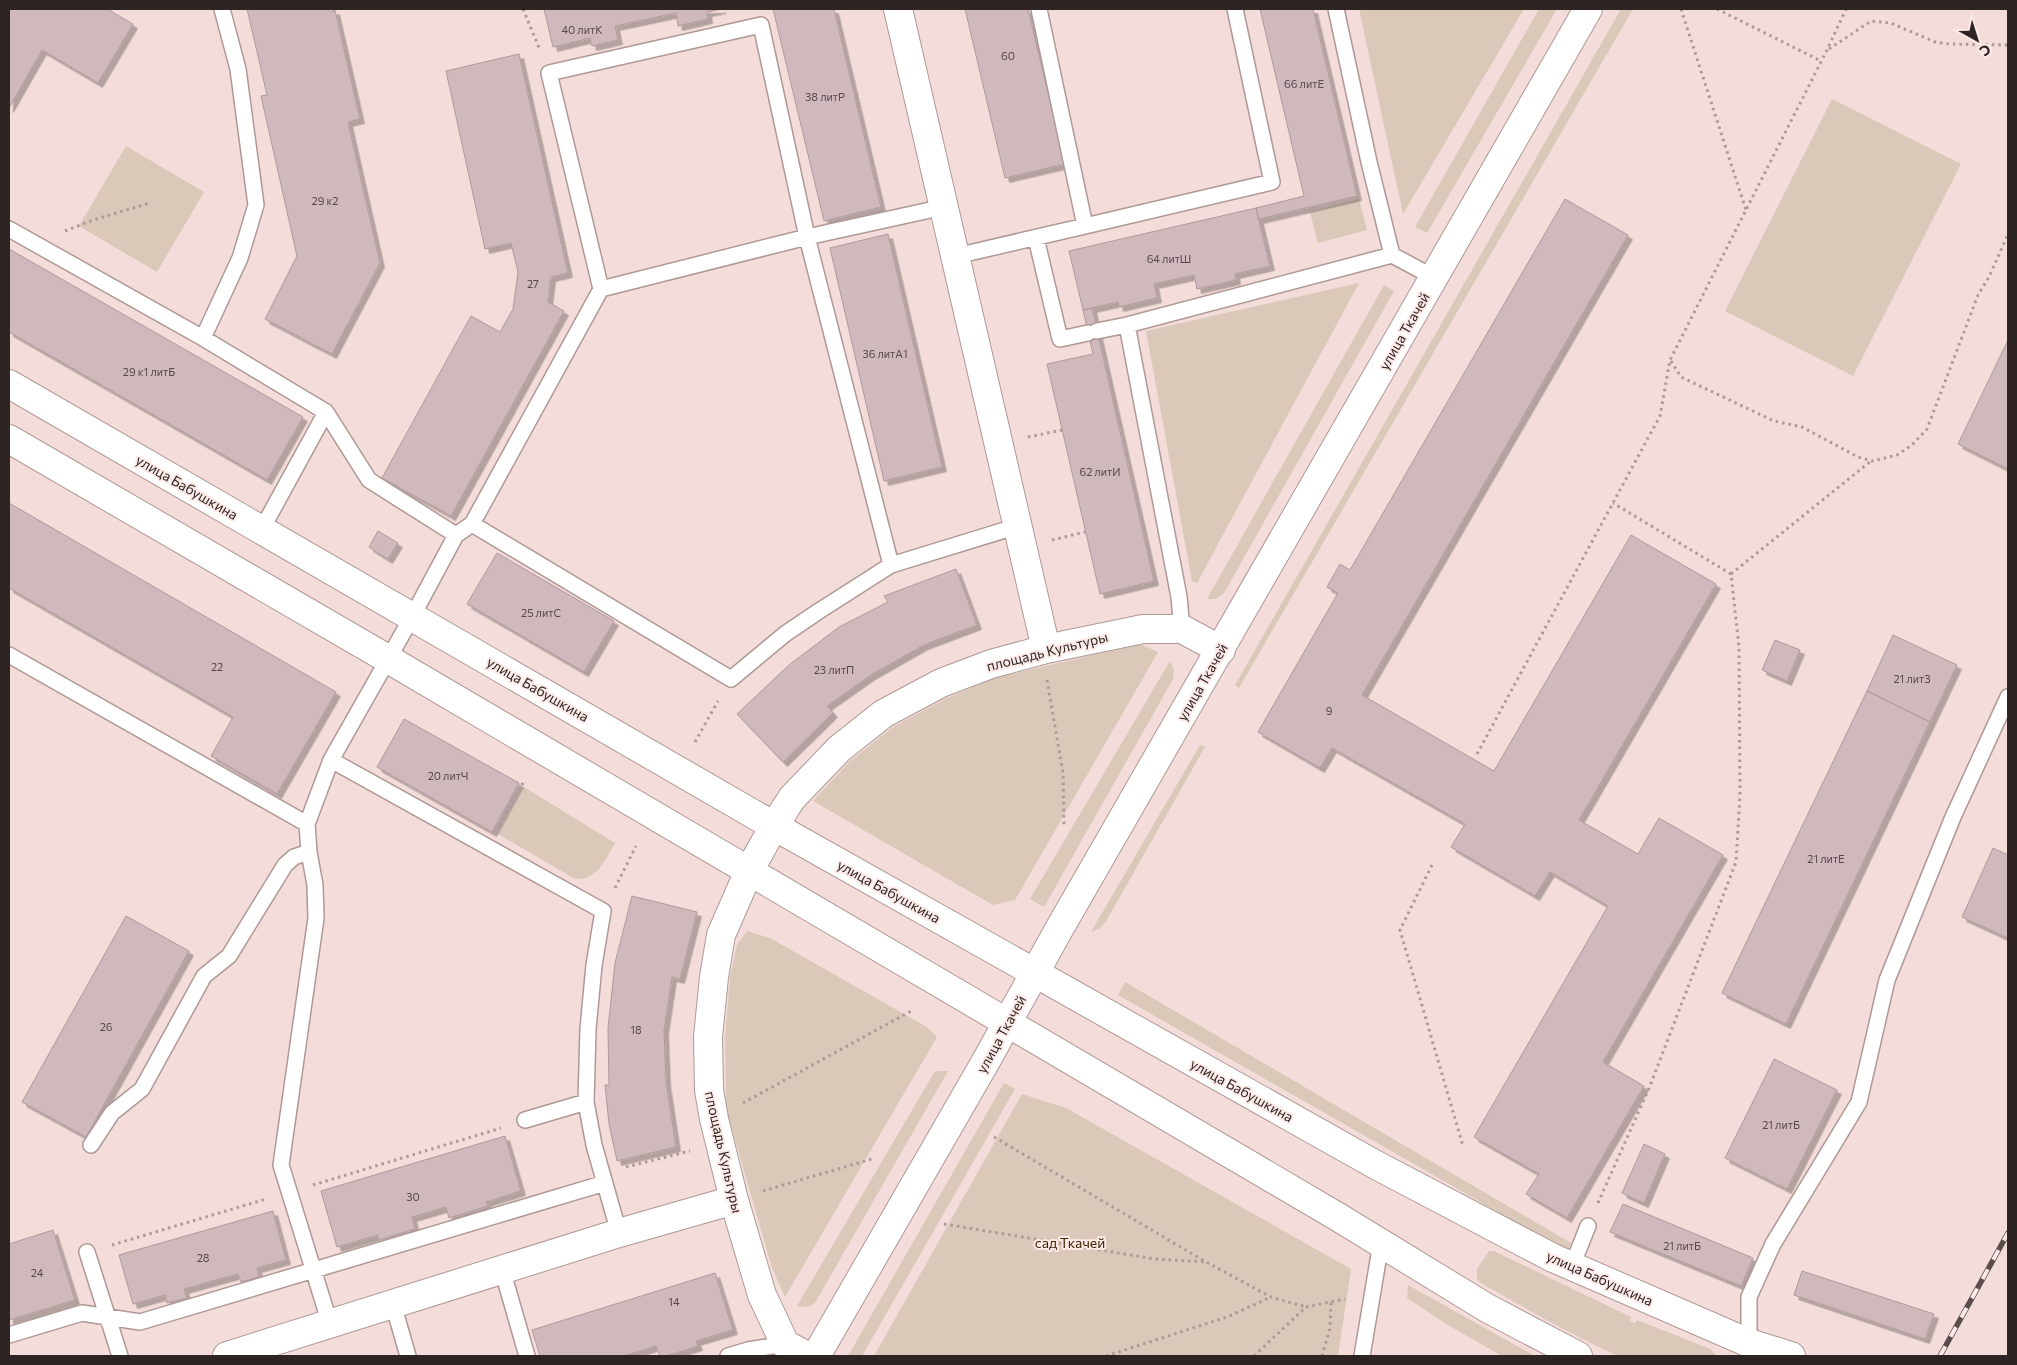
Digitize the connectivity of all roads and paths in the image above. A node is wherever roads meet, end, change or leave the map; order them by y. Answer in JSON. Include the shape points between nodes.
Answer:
{"nodes":[{"id":1,"x":222,"y":9,"type":"edge"},
{"id":2,"x":523,"y":9,"type":"edge"},
{"id":3,"x":898,"y":9,"type":"edge"},
{"id":4,"x":1039,"y":9,"type":"edge"},
{"id":5,"x":1235,"y":9,"type":"edge"},
{"id":6,"x":1336,"y":9,"type":"edge"},
{"id":7,"x":1588,"y":9,"type":"edge"},
{"id":8,"x":1681,"y":9,"type":"edge"},
{"id":9,"x":1717,"y":9,"type":"edge"},
{"id":10,"x":1846,"y":9,"type":"edge"},
{"id":11,"x":2008,"y":45,"type":"edge"},
{"id":12,"x":1828,"y":50,"type":"junction"},
{"id":13,"x":540,"y":51,"type":"dead end"},
{"id":14,"x":1821,"y":61,"type":"junction"},
{"id":15,"x":150,"y":203,"type":"dead end"},
{"id":16,"x":944,"y":207,"type":"junction"},
{"id":17,"x":1746,"y":211,"type":"junction"},
{"id":18,"x":1085,"y":226,"type":"junction"},
{"id":19,"x":9,"y":229,"type":"edge"},
{"id":20,"x":62,"y":233,"type":"dead end"},
{"id":21,"x":2008,"y":234,"type":"edge"},
{"id":22,"x":807,"y":237,"type":"junction"},
{"id":23,"x":1036,"y":238,"type":"junction"},
{"id":24,"x":1392,"y":255,"type":"junction"},
{"id":25,"x":956,"y":256,"type":"junction"},
{"id":26,"x":1435,"y":278,"type":"junction"},
{"id":27,"x":601,"y":289,"type":"junction"},
{"id":28,"x":1127,"y":325,"type":"junction"},
{"id":29,"x":203,"y":338,"type":"junction"},
{"id":30,"x":1670,"y":360,"type":"junction"},
{"id":31,"x":9,"y":384,"type":"edge"},
{"id":32,"x":326,"y":412,"type":"junction"},
{"id":33,"x":1062,"y":430,"type":"dead end"},
{"id":34,"x":1028,"y":437,"type":"dead end"},
{"id":35,"x":9,"y":439,"type":"edge"},
{"id":36,"x":1872,"y":461,"type":"junction"},
{"id":37,"x":1613,"y":503,"type":"junction"},
{"id":38,"x":472,"y":524,"type":"junction"},
{"id":39,"x":1018,"y":526,"type":"junction"},
{"id":40,"x":262,"y":530,"type":"junction"},
{"id":41,"x":1086,"y":532,"type":"dead end"},
{"id":42,"x":456,"y":535,"type":"junction"},
{"id":43,"x":1052,"y":540,"type":"dead end"},
{"id":44,"x":891,"y":565,"type":"junction"},
{"id":45,"x":1731,"y":574,"type":"junction"},
{"id":46,"x":412,"y":617,"type":"junction"},
{"id":47,"x":1182,"y":629,"type":"junction"},
{"id":48,"x":1221,"y":650,"type":"junction"},
{"id":49,"x":9,"y":655,"type":"edge"},
{"id":50,"x":388,"y":658,"type":"junction"},
{"id":51,"x":1046,"y":661,"type":"junction"},
{"id":52,"x":731,"y":679,"type":"junction"},
{"id":53,"x":2008,"y":697,"type":"edge"},
{"id":54,"x":695,"y":742,"type":"dead end"},
{"id":55,"x":1477,"y":754,"type":"dead end"},
{"id":56,"x":331,"y":760,"type":"junction"},
{"id":57,"x":524,"y":781,"type":"dead end"},
{"id":58,"x":307,"y":824,"type":"junction"},
{"id":59,"x":774,"y":826,"type":"junction"},
{"id":60,"x":1064,"y":826,"type":"dead end"},
{"id":61,"x":636,"y":846,"type":"dead end"},
{"id":62,"x":488,"y":847,"type":"junction"},
{"id":63,"x":309,"y":852,"type":"junction"},
{"id":64,"x":1432,"y":865,"type":"dead end"},
{"id":65,"x":749,"y":870,"type":"junction"},
{"id":66,"x":603,"y":911,"type":"junction"},
{"id":67,"x":1034,"y":973,"type":"junction"},
{"id":68,"x":913,"y":1010,"type":"dead end"},
{"id":69,"x":1008,"y":1023,"type":"junction"},
{"id":70,"x":586,"y":1102,"type":"junction"},
{"id":71,"x":736,"y":1107,"type":"dead end"},
{"id":72,"x":525,"y":1120,"type":"dead end"},
{"id":73,"x":994,"y":1137,"type":"dead end"},
{"id":74,"x":91,"y":1145,"type":"dead end"},
{"id":75,"x":1463,"y":1146,"type":"dead end"},
{"id":76,"x":693,"y":1151,"type":"dead end"},
{"id":77,"x":875,"y":1158,"type":"dead end"},
{"id":78,"x":605,"y":1183,"type":"junction"},
{"id":79,"x":746,"y":1196,"type":"junction"},
{"id":80,"x":944,"y":1224,"type":"dead end"},
{"id":81,"x":1588,"y":1226,"type":"joint"},
{"id":82,"x":619,"y":1233,"type":"junction"},
{"id":83,"x":1381,"y":1243,"type":"junction"},
{"id":84,"x":88,"y":1252,"type":"dead end"},
{"id":85,"x":1206,"y":1262,"type":"junction"},
{"id":86,"x":1572,"y":1266,"type":"junction"},
{"id":87,"x":502,"y":1269,"type":"junction"},
{"id":88,"x":314,"y":1270,"type":"junction"},
{"id":89,"x":1271,"y":1297,"type":"junction"},
{"id":90,"x":1371,"y":1299,"type":"junction"},
{"id":91,"x":1331,"y":1302,"type":"junction"},
{"id":92,"x":393,"y":1304,"type":"junction"},
{"id":93,"x":1306,"y":1307,"type":"junction"},
{"id":94,"x":107,"y":1316,"type":"junction"},
{"id":95,"x":330,"y":1324,"type":"junction"},
{"id":96,"x":9,"y":1335,"type":"edge"},
{"id":97,"x":796,"y":1350,"type":"edge"},
{"id":98,"x":1748,"y":1350,"type":"edge"},
{"id":99,"x":120,"y":1356,"type":"edge"},
{"id":100,"x":227,"y":1356,"type":"edge"},
{"id":101,"x":408,"y":1356,"type":"edge"},
{"id":102,"x":527,"y":1356,"type":"edge"},
{"id":103,"x":728,"y":1356,"type":"edge"},
{"id":104,"x":816,"y":1356,"type":"edge"},
{"id":105,"x":1106,"y":1356,"type":"edge"},
{"id":106,"x":1254,"y":1356,"type":"edge"},
{"id":107,"x":1322,"y":1356,"type":"edge"},
{"id":108,"x":1362,"y":1356,"type":"edge"},
{"id":109,"x":1578,"y":1356,"type":"edge"},
{"id":110,"x":1791,"y":1356,"type":"edge"}],
"edges":[{"from":1,"to":29,"type":"lane","via":[[238,69],[256,204],[240,258]]},
{"from":2,"to":13,"type":"path"},
{"from":3,"to":16,"type":"street"},
{"from":4,"to":18,"type":"lane"},
{"from":5,"to":18,"type":"lane","via":[[1272,182]]},
{"from":6,"to":24,"type":"lane"},
{"from":7,"to":26,"type":"street","name":"улица Ткачей"},
{"from":8,"to":17,"type":"path"},
{"from":9,"to":14,"type":"path"},
{"from":10,"to":12,"type":"path"},
{"from":11,"to":12,"type":"path","via":[[1935,42],[1891,23],[1871,21]]},
{"from":12,"to":14,"type":"path"},
{"from":14,"to":17,"type":"path"},
{"from":15,"to":20,"type":"path"},
{"from":16,"to":22,"type":"lane"},
{"from":16,"to":25,"type":"street"},
{"from":17,"to":30,"type":"path"},
{"from":18,"to":23,"type":"lane"},
{"from":19,"to":29,"type":"lane"},
{"from":21,"to":36,"type":"path","via":[[1978,295],[1927,429],[1912,445],[1897,454]]},
{"from":22,"to":27,"type":"lane"},
{"from":22,"to":27,"type":"lane","via":[[761,25],[549,74]]},
{"from":22,"to":44,"type":"lane"},
{"from":23,"to":25,"type":"lane"},
{"from":23,"to":28,"type":"lane","via":[[1060,339]]},
{"from":24,"to":26,"type":"lane"},
{"from":24,"to":28,"type":"lane"},
{"from":25,"to":39,"type":"street"},
{"from":26,"to":48,"type":"street","name":"улица Ткачей"},
{"from":27,"to":38,"type":"lane"},
{"from":28,"to":47,"type":"lane","via":[[1179,597]]},
{"from":29,"to":32,"type":"lane"},
{"from":30,"to":36,"type":"path","via":[[1681,377],[1774,421],[1802,427],[1858,457]]},
{"from":30,"to":37,"type":"path","via":[[1660,416]]},
{"from":31,"to":40,"type":"street","name":"улица Бабушкина"},
{"from":32,"to":40,"type":"lane"},
{"from":32,"to":42,"type":"lane","via":[[369,480]]},
{"from":33,"to":34,"type":"path"},
{"from":35,"to":50,"type":"street"},
{"from":36,"to":45,"type":"path"},
{"from":37,"to":45,"type":"path"},
{"from":37,"to":55,"type":"path"},
{"from":38,"to":42,"type":"lane"},
{"from":38,"to":52,"type":"lane"},
{"from":39,"to":44,"type":"lane"},
{"from":39,"to":51,"type":"street"},
{"from":40,"to":46,"type":"street","name":"улица Бабушкина"},
{"from":41,"to":43,"type":"path"},
{"from":42,"to":46,"type":"lane"},
{"from":44,"to":52,"type":"lane","via":[[819,610]]},
{"from":45,"to":81,"type":"path","via":[[1738,647],[1740,795],[1736,862],[1650,1086]]},
{"from":46,"to":50,"type":"lane"},
{"from":46,"to":59,"type":"street","name":"улица Бабушкина"},
{"from":47,"to":48,"type":"street","name":"площадь Культуры"},
{"from":47,"to":51,"type":"street","name":"площадь Культуры","via":[[1143,629]]},
{"from":48,"to":67,"type":"street","name":"улица Ткачей"},
{"from":49,"to":58,"type":"lane"},
{"from":50,"to":56,"type":"lane"},
{"from":50,"to":65,"type":"street"},
{"from":51,"to":59,"type":"street","name":"площадь Культуры","via":[[990,664],[949,680],[883,714],[839,748],[792,798]]},
{"from":51,"to":60,"type":"path","via":[[1063,773]]},
{"from":52,"to":54,"type":"path"},
{"from":53,"to":98,"type":"lane","via":[[1953,817],[1887,980],[1859,1102],[1773,1244],[1749,1297]]},
{"from":56,"to":58,"type":"lane"},
{"from":56,"to":62,"type":"lane"},
{"from":57,"to":62,"type":"path"},
{"from":58,"to":63,"type":"lane"},
{"from":59,"to":65,"type":"street","name":"площадь Культуры"},
{"from":59,"to":67,"type":"street","name":"улица Бабушкина"},
{"from":61,"to":66,"type":"path"},
{"from":62,"to":66,"type":"lane"},
{"from":63,"to":74,"type":"lane","via":[[294,857],[285,865],[229,956],[204,976],[142,1090],[112,1113]]},
{"from":63,"to":88,"type":"lane","via":[[316,918],[281,1166]]},
{"from":64,"to":75,"type":"path","via":[[1400,930]]},
{"from":65,"to":69,"type":"street"},
{"from":65,"to":79,"type":"street","name":"площадь Культуры","via":[[721,935],[708,1036],[711,1100]]},
{"from":66,"to":70,"type":"lane","via":[[590,1002]]},
{"from":67,"to":69,"type":"street","name":"улица Ткачей"},
{"from":67,"to":86,"type":"street","name":"улица Бабушкина","via":[[1376,1165]]},
{"from":68,"to":71,"type":"path"},
{"from":69,"to":83,"type":"street"},
{"from":69,"to":104,"type":"street","name":"улица Ткачей"},
{"from":70,"to":72,"type":"lane"},
{"from":70,"to":78,"type":"lane"},
{"from":73,"to":85,"type":"path"},
{"from":76,"to":78,"type":"path","via":[[615,1170]]},
{"from":77,"to":79,"type":"path"},
{"from":78,"to":82,"type":"lane"},
{"from":78,"to":88,"type":"lane"},
{"from":79,"to":82,"type":"street"},
{"from":79,"to":97,"type":"street","name":"площадь Культуры","via":[[762,1295]]},
{"from":80,"to":85,"type":"path","via":[[1155,1260]]},
{"from":81,"to":86,"type":"lane"},
{"from":82,"to":87,"type":"street"},
{"from":83,"to":90,"type":"lane"},
{"from":83,"to":109,"type":"street","via":[[1487,1308]]},
{"from":84,"to":94,"type":"lane"},
{"from":85,"to":89,"type":"path"},
{"from":86,"to":98,"type":"street","name":"улица Бабушкина"},
{"from":87,"to":92,"type":"street"},
{"from":87,"to":102,"type":"lane"},
{"from":88,"to":94,"type":"lane","via":[[140,1322]]},
{"from":88,"to":95,"type":"lane"},
{"from":89,"to":93,"type":"path"},
{"from":89,"to":105,"type":"path","via":[[1227,1317]]},
{"from":90,"to":91,"type":"path"},
{"from":90,"to":108,"type":"lane"},
{"from":91,"to":93,"type":"path"},
{"from":91,"to":107,"type":"path","via":[[1330,1328]]},
{"from":92,"to":95,"type":"street"},
{"from":92,"to":101,"type":"lane"},
{"from":93,"to":106,"type":"path"},
{"from":94,"to":96,"type":"lane","via":[[82,1313]]},
{"from":94,"to":99,"type":"lane"},
{"from":95,"to":100,"type":"street"},
{"from":97,"to":103,"type":"lane","via":[[748,1350]]},
{"from":98,"to":110,"type":"street","name":"улица Бабушкина"}]}
